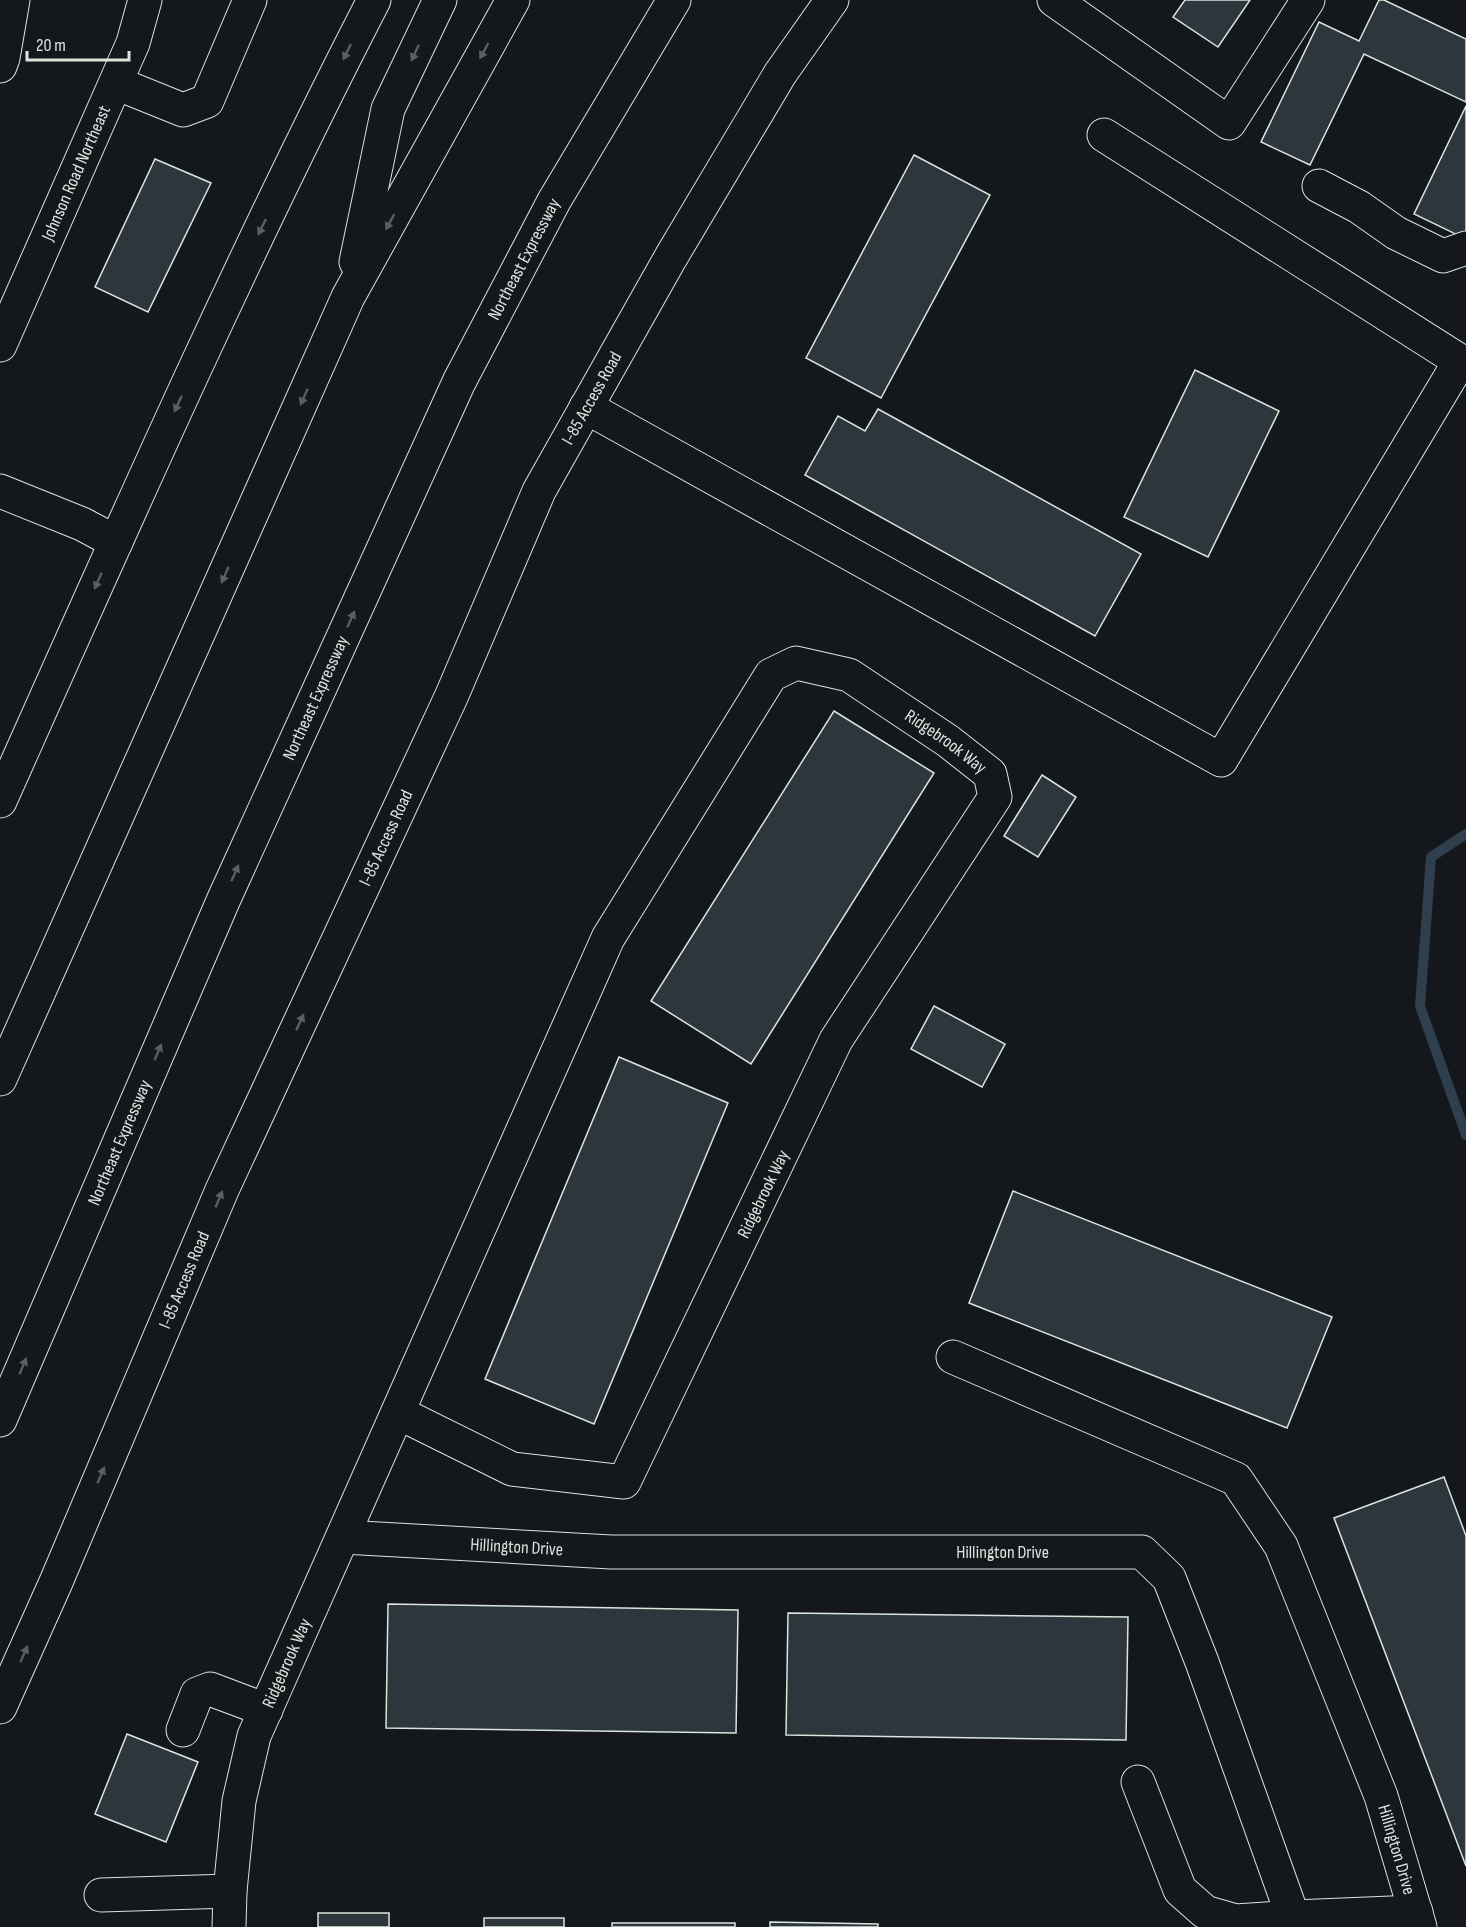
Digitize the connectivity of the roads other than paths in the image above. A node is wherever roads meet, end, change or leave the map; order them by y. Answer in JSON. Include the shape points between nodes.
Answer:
{"nodes":[{"id":1,"x":13,"y":0,"type":"edge"},
{"id":2,"x":145,"y":0,"type":"edge"},
{"id":3,"x":250,"y":0,"type":"edge"},
{"id":4,"x":374,"y":0,"type":"edge"},
{"id":5,"x":440,"y":0,"type":"edge"},
{"id":6,"x":513,"y":0,"type":"edge"},
{"id":7,"x":674,"y":0,"type":"edge"},
{"id":8,"x":832,"y":0,"type":"edge"},
{"id":9,"x":1054,"y":0,"type":"edge"},
{"id":10,"x":1308,"y":0,"type":"edge"},
{"id":11,"x":0,"y":66,"type":"edge"},
{"id":12,"x":116,"y":83,"type":"junction"},
{"id":13,"x":1104,"y":135,"type":"dead end"},
{"id":14,"x":1318,"y":186,"type":"dead end"},
{"id":15,"x":1466,"y":248,"type":"edge"},
{"id":16,"x":348,"y":297,"type":"junction"},
{"id":17,"x":0,"y":345,"type":"edge"},
{"id":18,"x":586,"y":407,"type":"junction"},
{"id":19,"x":0,"y":491,"type":"edge"},
{"id":20,"x":116,"y":542,"type":"junction"},
{"id":21,"x":0,"y":801,"type":"edge"},
{"id":22,"x":0,"y":1079,"type":"edge"},
{"id":23,"x":953,"y":1357,"type":"dead end"},
{"id":24,"x":399,"y":1413,"type":"junction"},
{"id":25,"x":0,"y":1420,"type":"edge"},
{"id":26,"x":343,"y":1537,"type":"junction"},
{"id":27,"x":0,"y":1707,"type":"edge"},
{"id":28,"x":266,"y":1710,"type":"junction"},
{"id":29,"x":183,"y":1730,"type":"dead end"},
{"id":30,"x":1138,"y":1782,"type":"dead end"},
{"id":31,"x":230,"y":1891,"type":"junction"},
{"id":32,"x":101,"y":1895,"type":"dead end"},
{"id":33,"x":1418,"y":1920,"type":"edge"},
{"id":34,"x":1289,"y":1922,"type":"edge"},
{"id":35,"x":228,"y":1927,"type":"edge"}],
"edges":[{"from":1,"to":11,"type":"main road"},
{"from":2,"to":12,"type":"main road","name":"Johnson Road Northeast","via":[[134,42]]},
{"from":3,"to":12,"type":"main road","via":[[207,101],[183,110]]},
{"from":4,"to":20,"type":"main road","one_way":true,"via":[[237,277]]},
{"from":5,"to":16,"type":"main road","one_way":true,"via":[[388,109]]},
{"from":6,"to":16,"type":"main road","one_way":true},
{"from":25,"to":7,"type":"main road","name":"Northeast Expressway","one_way":true,"via":[[223,901],[459,382],[554,201]]},
{"from":8,"to":18,"type":"main road","name":"I-85 Access Road","via":[[780,74]]},
{"from":9,"to":10,"type":"main road","via":[[1229,123]]},
{"from":12,"to":17,"type":"main road","name":"Johnson Road Northeast"},
{"from":13,"to":18,"type":"main road","via":[[1460,361],[1221,760]]},
{"from":14,"to":15,"type":"main road","via":[[1443,256]]},
{"from":16,"to":22,"type":"main road","one_way":true},
{"from":27,"to":18,"type":"main road","name":"I-85 Access Road","one_way":true,"via":[[222,1190],[452,695],[539,490]]},
{"from":19,"to":20,"type":"main road"},
{"from":20,"to":21,"type":"main road","one_way":true},
{"from":23,"to":33,"type":"main road","name":"Hillington Drive","via":[[1236,1479],[1281,1546],[1381,1796]]},
{"from":24,"to":24,"type":"main road","name":"Ridgebrook Way","via":[[608,938],[771,675],[796,663],[849,675],[990,774],[995,797],[836,1040],[624,1482],[512,1469]]},
{"from":24,"to":26,"type":"main road","name":"Ridgebrook Way"},
{"from":26,"to":28,"type":"main road","name":"Ridgebrook Way"},
{"from":26,"to":34,"type":"main road","name":"Hillington Drive","via":[[611,1552],[1142,1552],[1169,1578],[1202,1662]]},
{"from":28,"to":29,"type":"main road","via":[[210,1689],[197,1694]]},
{"from":28,"to":31,"type":"main road","name":"Ridgebrook Way","via":[[254,1736],[239,1801]]},
{"from":30,"to":34,"type":"main road","via":[[1180,1890],[1205,1912],[1236,1921]]},
{"from":31,"to":32,"type":"main road"},
{"from":31,"to":35,"type":"main road","name":"Ridgebrook Way"},
{"from":33,"to":34,"type":"main road","name":"Hillington Drive"}]}
